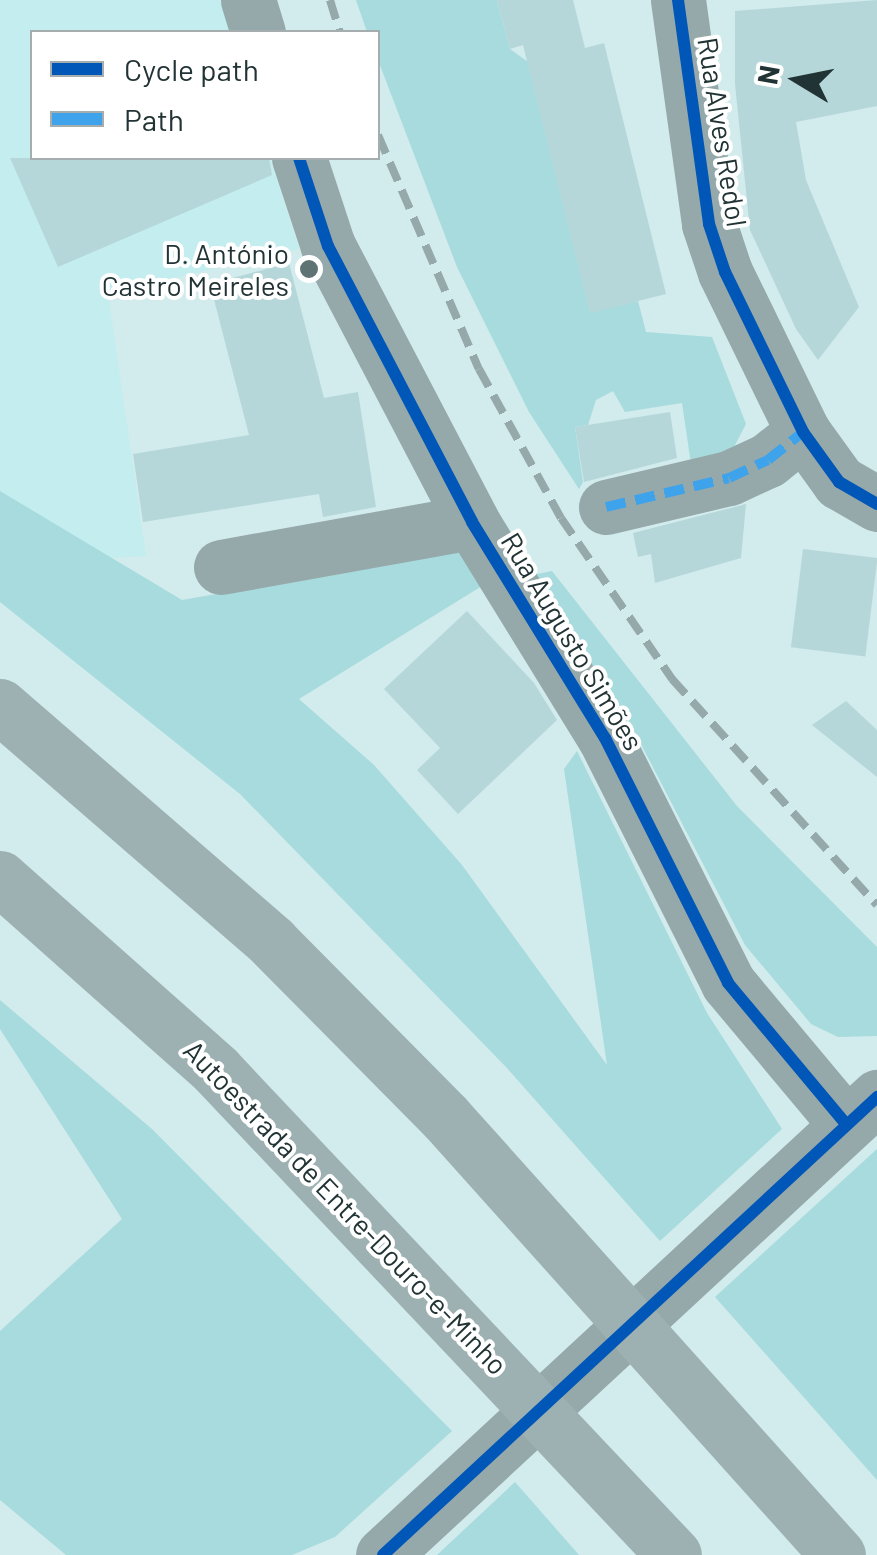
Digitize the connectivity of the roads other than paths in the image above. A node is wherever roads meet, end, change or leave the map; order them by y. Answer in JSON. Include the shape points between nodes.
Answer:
{"nodes":[{"id":1,"x":248,"y":0,"type":"edge"},
{"id":2,"x":678,"y":0,"type":"edge"},
{"id":3,"x":257,"y":30,"type":"edge"},
{"id":4,"x":300,"y":160,"type":"edge"},
{"id":5,"x":803,"y":432,"type":"junction"},
{"id":6,"x":877,"y":504,"type":"edge"},
{"id":7,"x":606,"y":507,"type":"dead end"},
{"id":8,"x":472,"y":522,"type":"junction"},
{"id":9,"x":221,"y":567,"type":"dead end"},
{"id":10,"x":0,"y":706,"type":"edge"},
{"id":11,"x":0,"y":878,"type":"edge"},
{"id":12,"x":861,"y":1111,"type":"edge"},
{"id":13,"x":391,"y":1550,"type":"edge"},
{"id":14,"x":674,"y":1555,"type":"edge"},
{"id":15,"x":838,"y":1555,"type":"edge"}],
"edges":[{"from":1,"to":3,"type":"street"},
{"from":2,"to":5,"type":"street","name":"Rua Alves Redol","via":[[709,224],[725,272]]},
{"from":4,"to":8,"type":"street","name":"Rua Augusto Simões","via":[[328,246]]},
{"from":5,"to":6,"type":"street","name":"Rua Alves Redol","via":[[839,482]]},
{"from":5,"to":7,"type":"street","via":[[768,460],[728,478]]},
{"from":8,"to":9,"type":"street"},
{"from":8,"to":12,"type":"street","name":"Rua Augusto Simões","via":[[605,738],[728,983]]},
{"from":10,"to":15,"type":"highway","via":[[258,929],[393,1064]]},
{"from":11,"to":14,"type":"highway","name":"Autoestrada de Entre-Douro-e-Minho","via":[[216,1070]]},
{"from":12,"to":13,"type":"street"}]}
